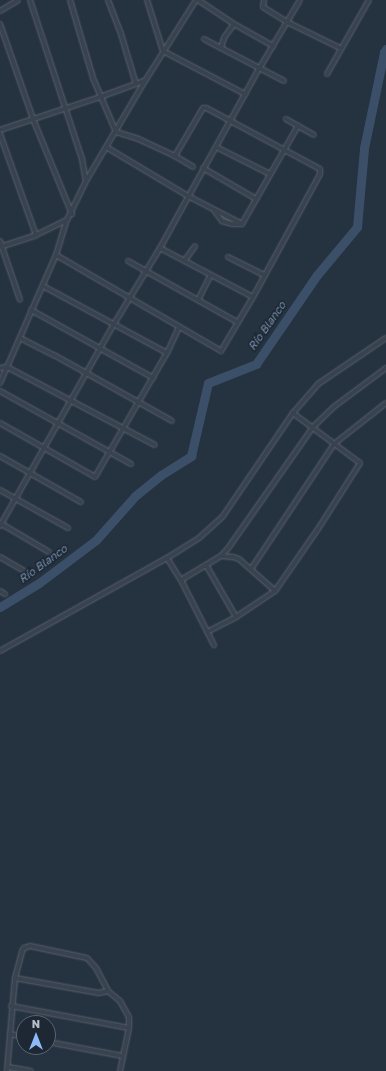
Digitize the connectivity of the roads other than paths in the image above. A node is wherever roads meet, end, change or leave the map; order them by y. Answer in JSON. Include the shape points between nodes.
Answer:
{"nodes":[{"id":1,"x":18,"y":0,"type":"edge"},
{"id":2,"x":30,"y":0,"type":"edge"},
{"id":3,"x":70,"y":0,"type":"edge"},
{"id":4,"x":108,"y":0,"type":"edge"},
{"id":5,"x":147,"y":0,"type":"edge"},
{"id":6,"x":197,"y":0,"type":"edge"},
{"id":7,"x":264,"y":0,"type":"edge"},
{"id":8,"x":300,"y":0,"type":"edge"},
{"id":9,"x":369,"y":0,"type":"edge"},
{"id":10,"x":191,"y":2,"type":"edge"},
{"id":11,"x":0,"y":11,"type":"edge"},
{"id":12,"x":287,"y":22,"type":"junction"},
{"id":13,"x":0,"y":24,"type":"edge"},
{"id":14,"x":234,"y":24,"type":"junction"},
{"id":15,"x":204,"y":39,"type":"dead end"},
{"id":16,"x":273,"y":46,"type":"junction"},
{"id":17,"x":220,"y":48,"type":"junction"},
{"id":18,"x":340,"y":48,"type":"junction"},
{"id":19,"x":164,"y":51,"type":"junction"},
{"id":20,"x":259,"y":69,"type":"junction"},
{"id":21,"x":327,"y":74,"type":"dead end"},
{"id":22,"x":145,"y":81,"type":"junction"},
{"id":23,"x":284,"y":82,"type":"dead end"},
{"id":24,"x":136,"y":84,"type":"junction"},
{"id":25,"x":245,"y":94,"type":"junction"},
{"id":26,"x":100,"y":97,"type":"junction"},
{"id":27,"x":65,"y":108,"type":"junction"},
{"id":28,"x":286,"y":118,"type":"dead end"},
{"id":29,"x":33,"y":119,"type":"junction"},
{"id":30,"x":230,"y":120,"type":"junction"},
{"id":31,"x":298,"y":126,"type":"junction"},
{"id":32,"x":0,"y":130,"type":"edge"},
{"id":33,"x":116,"y":132,"type":"junction"},
{"id":34,"x":0,"y":134,"type":"edge"},
{"id":35,"x":314,"y":135,"type":"dead end"},
{"id":36,"x":106,"y":147,"type":"junction"},
{"id":37,"x":216,"y":147,"type":"junction"},
{"id":38,"x":283,"y":149,"type":"junction"},
{"id":39,"x":175,"y":156,"type":"junction"},
{"id":40,"x":193,"y":167,"type":"dead end"},
{"id":41,"x":84,"y":168,"type":"junction"},
{"id":42,"x":203,"y":168,"type":"junction"},
{"id":43,"x":92,"y":170,"type":"junction"},
{"id":44,"x":270,"y":174,"type":"junction"},
{"id":45,"x":86,"y":181,"type":"junction"},
{"id":46,"x":188,"y":196,"type":"junction"},
{"id":47,"x":256,"y":199,"type":"junction"},
{"id":48,"x":72,"y":214,"type":"junction"},
{"id":49,"x":67,"y":220,"type":"junction"},
{"id":50,"x":36,"y":235,"type":"junction"},
{"id":51,"x":0,"y":241,"type":"edge"},
{"id":52,"x":195,"y":246,"type":"dead end"},
{"id":53,"x":1,"y":247,"type":"edge"},
{"id":54,"x":160,"y":248,"type":"junction"},
{"id":55,"x":56,"y":255,"type":"junction"},
{"id":56,"x":228,"y":257,"type":"dead end"},
{"id":57,"x":185,"y":260,"type":"junction"},
{"id":58,"x":128,"y":261,"type":"dead end"},
{"id":59,"x":146,"y":270,"type":"junction"},
{"id":60,"x":264,"y":275,"type":"junction"},
{"id":61,"x":210,"y":276,"type":"junction"},
{"id":62,"x":42,"y":286,"type":"junction"},
{"id":63,"x":253,"y":297,"type":"junction"},
{"id":64,"x":129,"y":299,"type":"junction"},
{"id":65,"x":20,"y":300,"type":"dead end"},
{"id":66,"x":198,"y":300,"type":"junction"},
{"id":67,"x":32,"y":310,"type":"junction"},
{"id":68,"x":237,"y":322,"type":"junction"},
{"id":69,"x":114,"y":324,"type":"junction"},
{"id":70,"x":179,"y":327,"type":"junction"},
{"id":71,"x":20,"y":338,"type":"junction"},
{"id":72,"x":386,"y":338,"type":"edge"},
{"id":73,"x":100,"y":348,"type":"junction"},
{"id":74,"x":167,"y":353,"type":"junction"},
{"id":75,"x":0,"y":367,"type":"edge"},
{"id":76,"x":6,"y":367,"type":"junction"},
{"id":77,"x":386,"y":368,"type":"edge"},
{"id":78,"x":87,"y":373,"type":"junction"},
{"id":79,"x":153,"y":378,"type":"junction"},
{"id":80,"x":0,"y":383,"type":"edge"},
{"id":81,"x":0,"y":392,"type":"edge"},
{"id":82,"x":71,"y":400,"type":"junction"},
{"id":83,"x":138,"y":402,"type":"junction"},
{"id":84,"x":386,"y":403,"type":"edge"},
{"id":85,"x":293,"y":414,"type":"junction"},
{"id":86,"x":172,"y":421,"type":"dead end"},
{"id":87,"x":0,"y":423,"type":"edge"},
{"id":88,"x":58,"y":423,"type":"junction"},
{"id":89,"x":313,"y":427,"type":"junction"},
{"id":90,"x":123,"y":428,"type":"junction"},
{"id":91,"x":334,"y":444,"type":"junction"},
{"id":92,"x":155,"y":445,"type":"dead end"},
{"id":93,"x":45,"y":448,"type":"junction"},
{"id":94,"x":108,"y":452,"type":"junction"},
{"id":95,"x":0,"y":456,"type":"edge"},
{"id":96,"x":131,"y":464,"type":"dead end"},
{"id":97,"x":31,"y":473,"type":"junction"},
{"id":98,"x":0,"y":490,"type":"edge"},
{"id":99,"x":16,"y":498,"type":"junction"},
{"id":100,"x":81,"y":502,"type":"dead end"},
{"id":101,"x":0,"y":524,"type":"edge"},
{"id":102,"x":68,"y":528,"type":"dead end"},
{"id":103,"x":49,"y":552,"type":"dead end"},
{"id":104,"x":221,"y":556,"type":"junction"},
{"id":105,"x":0,"y":557,"type":"edge"},
{"id":106,"x":167,"y":558,"type":"junction"},
{"id":107,"x":206,"y":565,"type":"junction"},
{"id":108,"x":251,"y":569,"type":"junction"},
{"id":109,"x":24,"y":571,"type":"dead end"},
{"id":110,"x":181,"y":580,"type":"junction"},
{"id":111,"x":0,"y":591,"type":"edge"},
{"id":112,"x":275,"y":591,"type":"junction"},
{"id":113,"x":5,"y":594,"type":"dead end"},
{"id":114,"x":236,"y":617,"type":"junction"},
{"id":115,"x":207,"y":632,"type":"junction"},
{"id":116,"x":214,"y":644,"type":"dead end"},
{"id":117,"x":0,"y":652,"type":"edge"},
{"id":118,"x":15,"y":978,"type":"junction"},
{"id":119,"x":108,"y":991,"type":"junction"},
{"id":120,"x":12,"y":1006,"type":"junction"},
{"id":121,"x":129,"y":1028,"type":"junction"},
{"id":122,"x":10,"y":1034,"type":"junction"},
{"id":123,"x":16,"y":1035,"type":"edge"},
{"id":124,"x":56,"y":1043,"type":"edge"},
{"id":125,"x":123,"y":1056,"type":"junction"},
{"id":126,"x":7,"y":1069,"type":"edge"},
{"id":127,"x":31,"y":1071,"type":"edge"},
{"id":128,"x":120,"y":1071,"type":"edge"}],
"edges":[{"from":1,"to":11,"type":"street"},
{"from":2,"to":27,"type":"street"},
{"from":3,"to":26,"type":"street"},
{"from":4,"to":24,"type":"street"},
{"from":5,"to":19,"type":"street"},
{"from":6,"to":10,"type":"street"},
{"from":6,"to":14,"type":"street"},
{"from":7,"to":12,"type":"street","via":[[263,7]]},
{"from":8,"to":12,"type":"street"},
{"from":9,"to":18,"type":"street"},
{"from":10,"to":19,"type":"street"},
{"from":12,"to":16,"type":"street"},
{"from":12,"to":18,"type":"street"},
{"from":13,"to":29,"type":"street"},
{"from":14,"to":16,"type":"street"},
{"from":14,"to":17,"type":"street"},
{"from":15,"to":17,"type":"street"},
{"from":16,"to":20,"type":"street"},
{"from":17,"to":20,"type":"street"},
{"from":18,"to":21,"type":"street"},
{"from":19,"to":22,"type":"street"},
{"from":19,"to":25,"type":"street"},
{"from":20,"to":23,"type":"street"},
{"from":20,"to":25,"type":"street"},
{"from":22,"to":24,"type":"street"},
{"from":22,"to":33,"type":"street"},
{"from":24,"to":26,"type":"street"},
{"from":25,"to":30,"type":"street"},
{"from":26,"to":27,"type":"street"},
{"from":26,"to":33,"type":"street"},
{"from":27,"to":29,"type":"street"},
{"from":27,"to":41,"type":"street"},
{"from":28,"to":31,"type":"street"},
{"from":29,"to":32,"type":"street"},
{"from":29,"to":48,"type":"street"},
{"from":30,"to":37,"type":"street"},
{"from":30,"to":38,"type":"street"},
{"from":30,"to":39,"type":"street","via":[[203,108]]},
{"from":31,"to":35,"type":"street"},
{"from":31,"to":38,"type":"street"},
{"from":33,"to":36,"type":"street"},
{"from":33,"to":39,"type":"street","via":[[139,139]]},
{"from":34,"to":50,"type":"street"},
{"from":36,"to":43,"type":"street"},
{"from":36,"to":46,"type":"street"},
{"from":37,"to":42,"type":"street"},
{"from":37,"to":44,"type":"street"},
{"from":38,"to":44,"type":"street"},
{"from":38,"to":60,"type":"street","via":[[320,169],[320,174]]},
{"from":39,"to":40,"type":"street"},
{"from":41,"to":43,"type":"street"},
{"from":41,"to":45,"type":"street"},
{"from":42,"to":46,"type":"street"},
{"from":42,"to":47,"type":"street"},
{"from":43,"to":45,"type":"street"},
{"from":44,"to":47,"type":"street"},
{"from":45,"to":48,"type":"street"},
{"from":46,"to":47,"type":"street","via":[[242,224]]},
{"from":46,"to":54,"type":"street"},
{"from":48,"to":49,"type":"street"},
{"from":49,"to":50,"type":"street"},
{"from":49,"to":55,"type":"street"},
{"from":50,"to":53,"type":"street"},
{"from":51,"to":53,"type":"street"},
{"from":52,"to":57,"type":"street"},
{"from":53,"to":65,"type":"street"},
{"from":54,"to":57,"type":"street"},
{"from":54,"to":59,"type":"street"},
{"from":55,"to":62,"type":"street"},
{"from":55,"to":64,"type":"street"},
{"from":56,"to":60,"type":"street"},
{"from":57,"to":61,"type":"street"},
{"from":58,"to":59,"type":"street"},
{"from":59,"to":64,"type":"street"},
{"from":59,"to":66,"type":"street"},
{"from":60,"to":63,"type":"street"},
{"from":61,"to":63,"type":"street"},
{"from":61,"to":66,"type":"street"},
{"from":62,"to":67,"type":"street"},
{"from":62,"to":69,"type":"street"},
{"from":63,"to":68,"type":"street"},
{"from":64,"to":69,"type":"street"},
{"from":64,"to":70,"type":"street"},
{"from":66,"to":68,"type":"street"},
{"from":67,"to":71,"type":"street"},
{"from":67,"to":73,"type":"street"},
{"from":68,"to":70,"type":"street","via":[[221,351]]},
{"from":69,"to":73,"type":"street"},
{"from":69,"to":74,"type":"street"},
{"from":70,"to":74,"type":"street"},
{"from":71,"to":76,"type":"street"},
{"from":71,"to":78,"type":"street"},
{"from":72,"to":85,"type":"street","via":[[318,384]]},
{"from":73,"to":78,"type":"street"},
{"from":73,"to":79,"type":"street"},
{"from":74,"to":79,"type":"street"},
{"from":75,"to":76,"type":"street"},
{"from":76,"to":80,"type":"street"},
{"from":76,"to":82,"type":"street"},
{"from":77,"to":89,"type":"street","via":[[335,406]]},
{"from":78,"to":82,"type":"street"},
{"from":78,"to":83,"type":"street"},
{"from":79,"to":83,"type":"street"},
{"from":81,"to":88,"type":"street"},
{"from":82,"to":88,"type":"street"},
{"from":82,"to":90,"type":"street"},
{"from":83,"to":86,"type":"street"},
{"from":83,"to":90,"type":"street"},
{"from":84,"to":91,"type":"street"},
{"from":85,"to":89,"type":"street"},
{"from":85,"to":106,"type":"street","via":[[223,516],[200,537]]},
{"from":87,"to":93,"type":"street"},
{"from":88,"to":93,"type":"street"},
{"from":88,"to":94,"type":"street"},
{"from":89,"to":91,"type":"street"},
{"from":89,"to":104,"type":"street"},
{"from":90,"to":92,"type":"street"},
{"from":90,"to":94,"type":"street"},
{"from":91,"to":108,"type":"street"},
{"from":91,"to":112,"type":"street","via":[[360,463]]},
{"from":93,"to":94,"type":"street","via":[[95,477]]},
{"from":93,"to":97,"type":"street"},
{"from":94,"to":96,"type":"street"},
{"from":95,"to":97,"type":"street"},
{"from":97,"to":99,"type":"street"},
{"from":97,"to":100,"type":"street"},
{"from":98,"to":99,"type":"street"},
{"from":99,"to":101,"type":"street"},
{"from":99,"to":102,"type":"street"},
{"from":101,"to":103,"type":"street"},
{"from":104,"to":107,"type":"street"},
{"from":104,"to":108,"type":"street","via":[[233,557]]},
{"from":105,"to":109,"type":"street"},
{"from":106,"to":110,"type":"street"},
{"from":106,"to":117,"type":"street"},
{"from":107,"to":110,"type":"street"},
{"from":107,"to":114,"type":"street"},
{"from":108,"to":112,"type":"street"},
{"from":110,"to":115,"type":"street"},
{"from":111,"to":113,"type":"street"},
{"from":112,"to":114,"type":"street"},
{"from":114,"to":115,"type":"street"},
{"from":115,"to":116,"type":"street"},
{"from":118,"to":119,"type":"street","via":[[99,993]]},
{"from":118,"to":119,"type":"street","via":[[22,951],[30,946],[87,958],[96,968]]},
{"from":118,"to":120,"type":"street"},
{"from":119,"to":121,"type":"street","via":[[120,1001],[127,1012]]},
{"from":120,"to":121,"type":"street"},
{"from":120,"to":122,"type":"street"},
{"from":121,"to":125,"type":"street"},
{"from":122,"to":123,"type":"street"},
{"from":122,"to":126,"type":"street"},
{"from":124,"to":125,"type":"street"},
{"from":125,"to":128,"type":"street"},
{"from":126,"to":127,"type":"street"}]}
